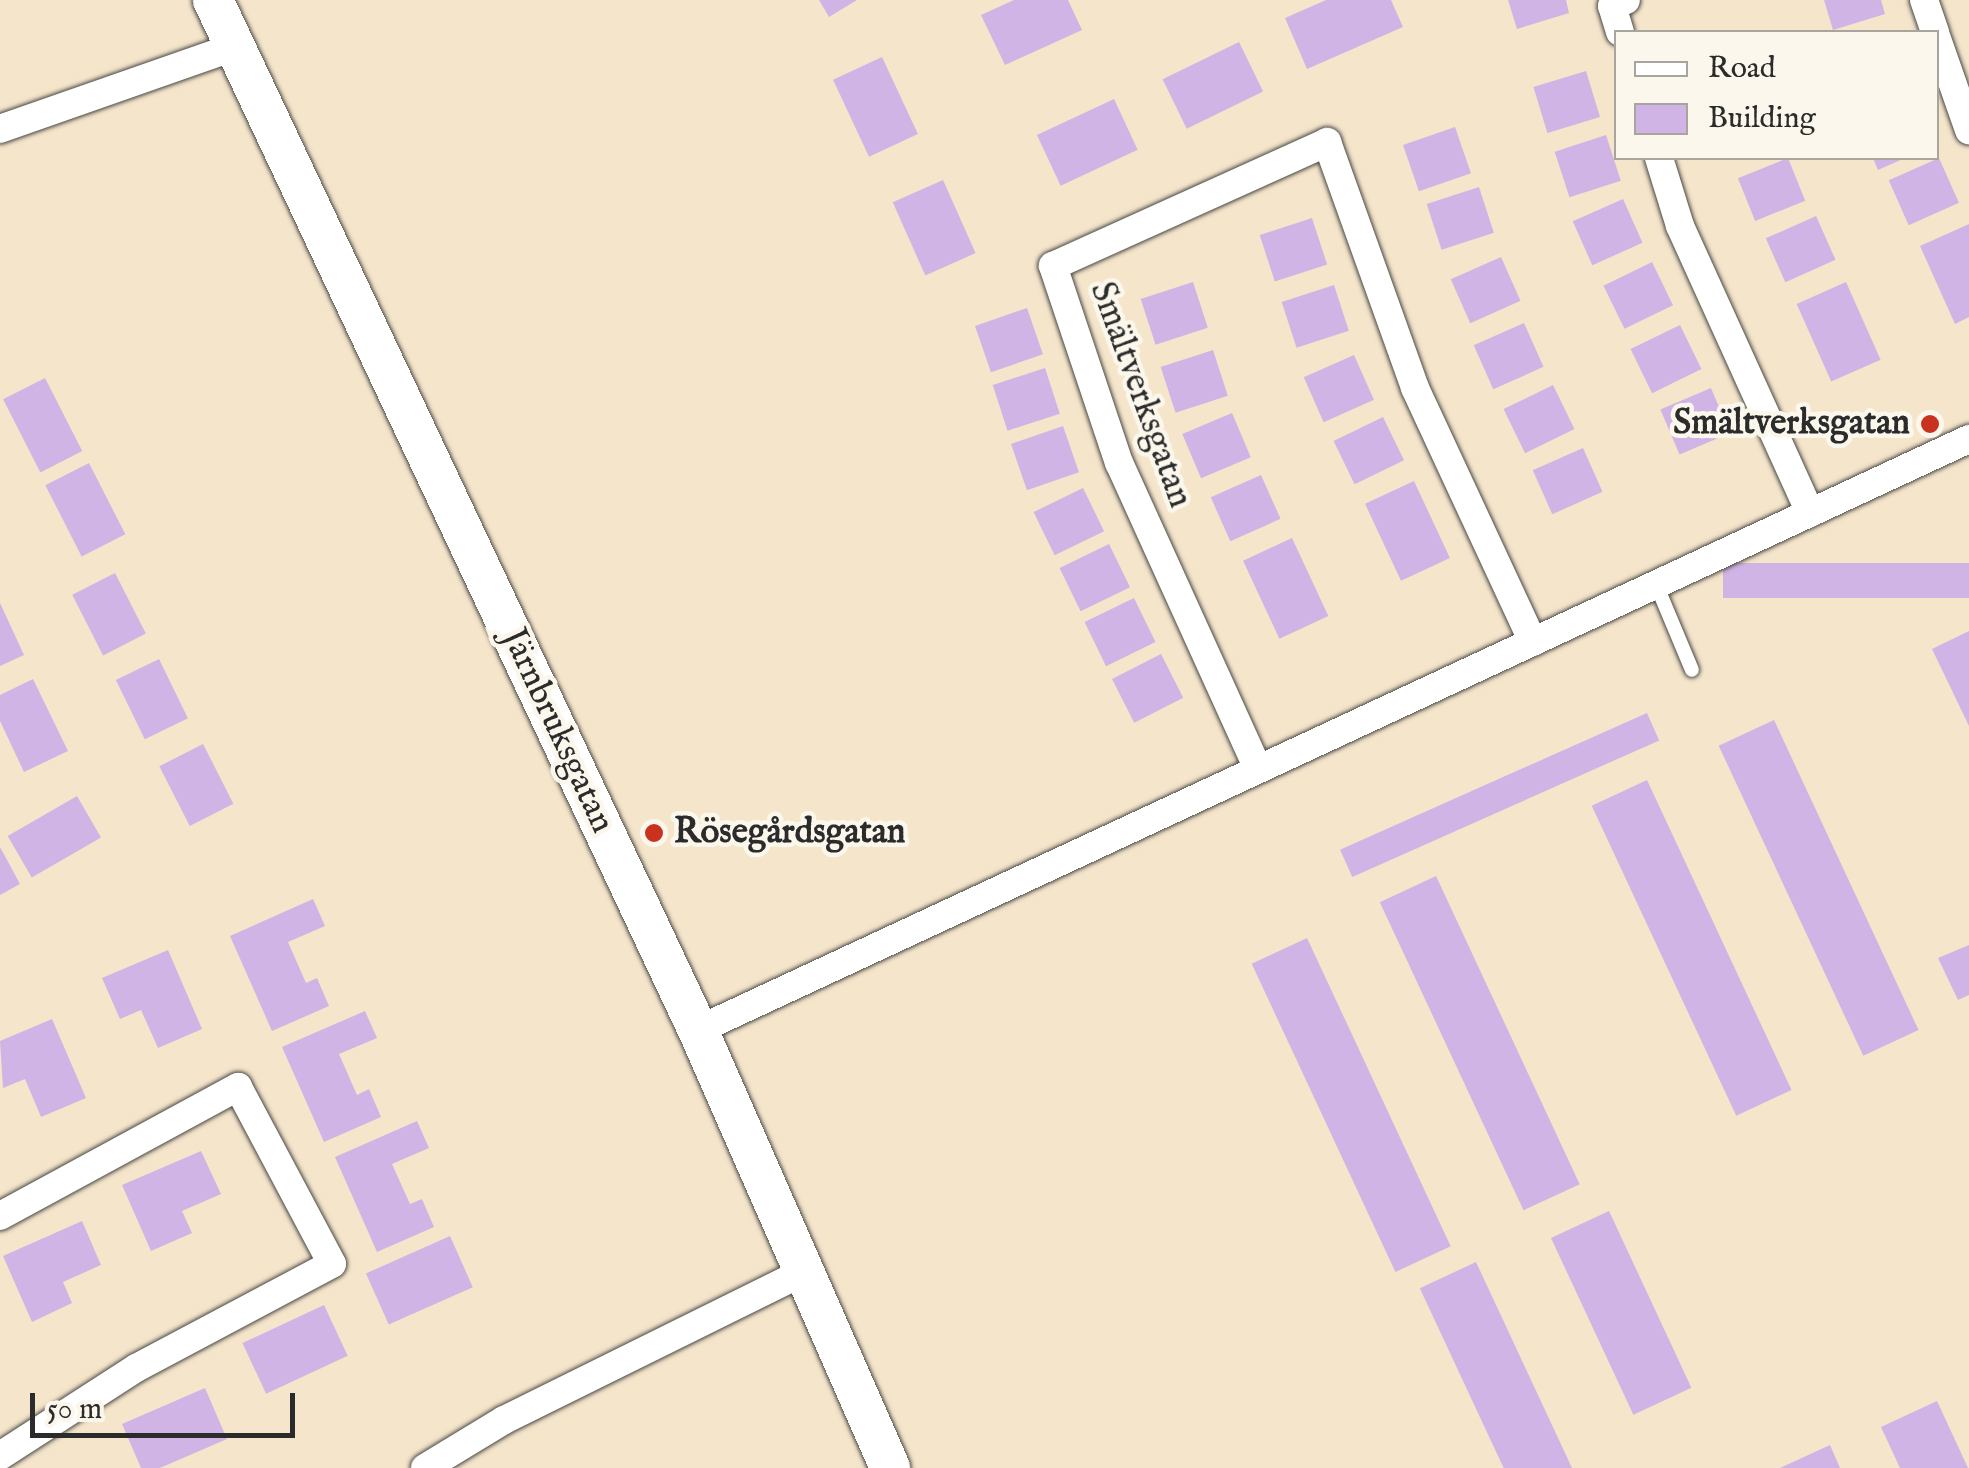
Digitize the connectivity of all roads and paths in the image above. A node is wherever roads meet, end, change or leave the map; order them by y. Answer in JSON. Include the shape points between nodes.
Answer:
{"nodes":[{"id":1,"x":213,"y":0,"type":"edge"},
{"id":2,"x":1626,"y":0,"type":"edge"},
{"id":3,"x":1924,"y":0,"type":"edge"},
{"id":4,"x":1619,"y":30,"type":"edge"},
{"id":5,"x":1935,"y":30,"type":"edge"},
{"id":6,"x":1939,"y":43,"type":"edge"},
{"id":7,"x":234,"y":47,"type":"junction"},
{"id":8,"x":0,"y":128,"type":"edge"},
{"id":9,"x":1969,"y":130,"type":"edge"},
{"id":10,"x":1659,"y":160,"type":"edge"},
{"id":11,"x":1969,"y":439,"type":"edge"},
{"id":12,"x":1810,"y":513,"type":"junction"},
{"id":13,"x":1656,"y":584,"type":"junction"},
{"id":14,"x":1532,"y":642,"type":"junction"},
{"id":15,"x":1692,"y":670,"type":"dead end"},
{"id":16,"x":1258,"y":769,"type":"junction"},
{"id":17,"x":698,"y":1030,"type":"junction"},
{"id":18,"x":0,"y":1216,"type":"edge"},
{"id":19,"x":806,"y":1271,"type":"junction"},
{"id":20,"x":0,"y":1456,"type":"edge"},
{"id":21,"x":425,"y":1468,"type":"edge"},
{"id":22,"x":890,"y":1468,"type":"edge"}],
"edges":[{"from":1,"to":7,"type":"street","name":"Järnbruksgatan"},
{"from":2,"to":4,"type":"street","via":[[1612,6]]},
{"from":3,"to":5,"type":"street"},
{"from":6,"to":9,"type":"street"},
{"from":7,"to":8,"type":"street"},
{"from":7,"to":17,"type":"street","name":"Järnbruksgatan"},
{"from":10,"to":12,"type":"street","via":[[1680,226]]},
{"from":11,"to":12,"type":"street"},
{"from":12,"to":13,"type":"street"},
{"from":13,"to":14,"type":"street"},
{"from":13,"to":15,"type":"lane"},
{"from":14,"to":16,"type":"street"},
{"from":14,"to":16,"type":"street","name":"Smältverksgatan","via":[[1415,388],[1327,142],[1053,266],[1119,463]]},
{"from":16,"to":17,"type":"street"},
{"from":17,"to":19,"type":"street","name":"Järnbruksgatan"},
{"from":18,"to":20,"type":"street","via":[[238,1087],[332,1264],[136,1368]]},
{"from":19,"to":21,"type":"street","via":[[504,1420]]},
{"from":19,"to":22,"type":"street","name":"Järnbruksgatan"}]}
